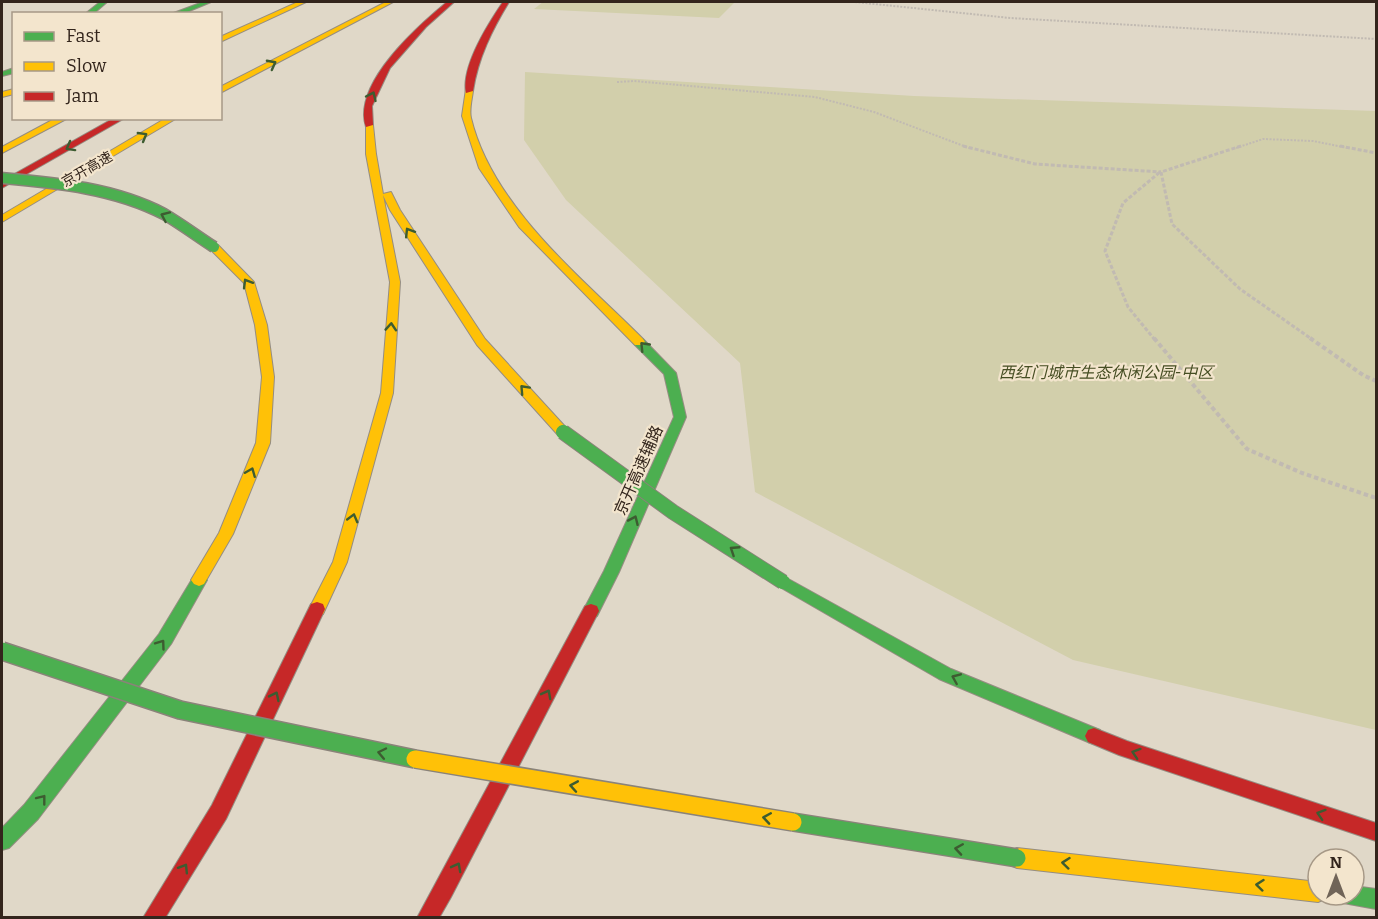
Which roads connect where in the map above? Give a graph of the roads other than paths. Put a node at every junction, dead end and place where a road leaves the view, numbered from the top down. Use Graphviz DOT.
graph roads {
  1 [pos="104,2"];
  2 [pos="208,2"];
  3 [pos="274,2"];
  4 [pos="303,2"];
  5 [pos="390,2"];
  6 [pos="451,2"];
  7 [pos="506,2"];
  8 [pos="91,12"];
  9 [pos="180,12"];
  10 [pos="243,14"];
  11 [pos="222,39"];
  12 [pos="222,90"];
  13 [pos="60,120"];
  14 [pos="118,120"];
  15 [pos="170,120"];
  16 [pos="2,150"];
  17 [pos="371,154"];
  18 [pos="2,178"];
  19 [pos="2,185"];
  20 [pos="2,219"];
  21 [pos="2,651"];
  22 [pos="1377,832"];
  23 [pos="2,841"];
  24 [pos="1306,891"];
  25 [pos="153,918"];
  26 [pos="427,918"];
  1 -- 8 [label="main road"];
  2 -- 9 [label="main road"];
  3 -- 10 [label="main road"];
  4 -- 11 [label="main road"];
  12 -- 5 [label="main road, one-way"];
  17 -- 6 [label="main road, one-way"];
  26 -- 7 [label="main road, 京开高速辅路, one-way"];
  13 -- 16 [label="main road"];
  14 -- 19 [label="main road, 京开高速, one-way"];
  20 -- 15 [label="main road, 京开高速, one-way"];
  22 -- 17 [label="main road, one-way, bridge"];
  25 -- 17 [label="main road, one-way"];
  23 -- 18 [label="main road, one-way, bridge"];
  24 -- 21 [label="main road, one-way, bridge"];
}
